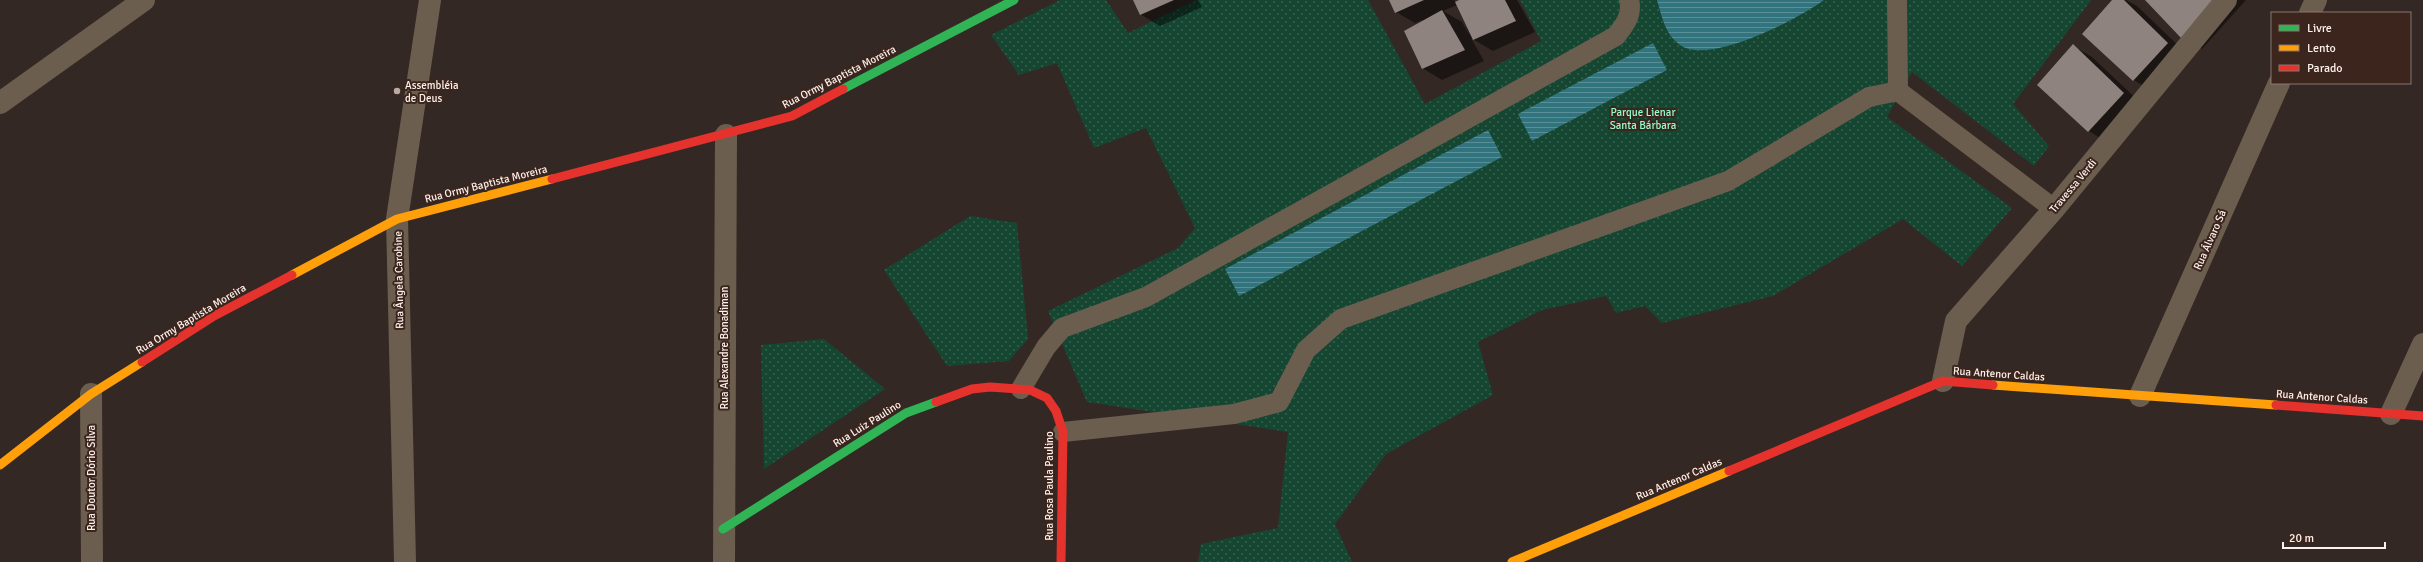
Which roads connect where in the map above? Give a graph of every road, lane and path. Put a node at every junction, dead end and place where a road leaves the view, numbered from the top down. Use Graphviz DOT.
graph roads {
  1 [pos="144,0"];
  2 [pos="430,0"];
  3 [pos="1014,0"];
  4 [pos="1630,0"];
  5 [pos="1897,0"];
  6 [pos="2226,0"];
  7 [pos="2316,0"];
  8 [pos="2310,12"];
  9 [pos="2279,84"];
  10 [pos="1898,90"];
  11 [pos="0,103"];
  12 [pos="726,135"];
  13 [pos="2054,209"];
  14 [pos="398,219"];
  15 [pos="2423,344"];
  16 [pos="1943,381"];
  17 [pos="1021,389"];
  18 [pos="91,394"];
  19 [pos="1040,394"];
  20 [pos="2140,396"];
  21 [pos="2391,414"];
  22 [pos="2423,416"];
  23 [pos="1063,432"];
  24 [pos="0,465"];
  25 [pos="723,529"];
  26 [pos="92,562"];
  27 [pos="404,562"];
  28 [pos="724,562"];
  29 [pos="1061,562"];
  30 [pos="1512,562"];
  1 -- 11 [label="street"];
  2 -- 14 [label="street, Rua Ângela Carobine"];
  3 -- 12 [label="street, Rua Ormy Baptista Moreira"];
  4 -- 17 [label="lane"];
  5 -- 10 [label="lane"];
  6 -- 13 [label="street, Travessa Verdi"];
  7 -- 8 [label="street"];
  9 -- 20 [label="street, Rua Álvaro Sá"];
  10 -- 13 [label="lane"];
  10 -- 23 [label="lane"];
  12 -- 14 [label="street, Rua Ormy Baptista Moreira"];
  12 -- 25 [label="street, Rua Alexandre Bonadiman"];
  13 -- 16 [label="street, Travessa Verdi"];
  14 -- 18 [label="street, Rua Ormy Baptista Moreira"];
  14 -- 27 [label="street, Rua Ângela Carobine"];
  15 -- 21 [label="street"];
  16 -- 20 [label="street, Rua Antenor Caldas"];
  16 -- 30 [label="street, Rua Antenor Caldas"];
  17 -- 19 [label="street, Rua Luiz Paulino"];
  17 -- 25 [label="street, Rua Luiz Paulino"];
  18 -- 24 [label="street, Rua Ormy Baptista Moreira"];
  18 -- 26 [label="street, Rua Doutor Dório Silva"];
  19 -- 23 [label="street, Rua Rosa Paula Paulino"];
  20 -- 21 [label="street, Rua Antenor Caldas"];
  21 -- 22 [label="street, Rua Antenor Caldas"];
  23 -- 29 [label="street, Rua Rosa Paula Paulino"];
  25 -- 28 [label="street, Rua Alexandre Bonadiman"];
}
